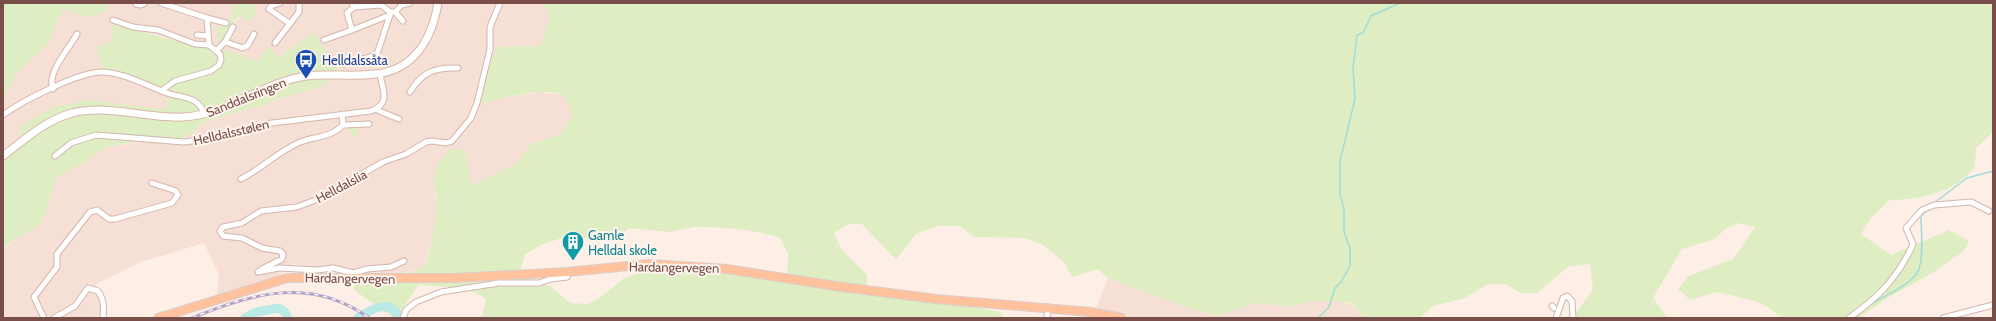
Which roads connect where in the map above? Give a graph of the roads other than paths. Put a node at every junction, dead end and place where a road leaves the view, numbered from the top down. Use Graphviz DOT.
graph roads {
  1 [pos="145,3"];
  2 [pos="161,3"];
  3 [pos="280,3"];
  4 [pos="299,3"];
  5 [pos="410,3"];
  6 [pos="438,3"];
  7 [pos="500,3"];
  8 [pos="136,4"];
  9 [pos="353,5"];
  10 [pos="392,13"];
  11 [pos="207,18"];
  12 [pos="113,20"];
  13 [pos="403,21"];
  14 [pos="226,23"];
  15 [pos="289,23"];
  16 [pos="233,28"];
  17 [pos="352,30"];
  18 [pos="77,34"];
  19 [pos="254,34"];
  20 [pos="197,35"];
  21 [pos="208,36"];
  22 [pos="324,40"];
  23 [pos="225,42"];
  24 [pos="275,43"];
  25 [pos="209,45"];
  26 [pos="217,50"];
  27 [pos="343,64"];
  28 [pos="458,68"];
  29 [pos="380,74"];
  30 [pos="412,76"];
  31 [pos="420,78"];
  32 [pos="53,89"];
  33 [pos="161,90"];
  34 [pos="410,92"];
  35 [pos="377,109"];
  36 [pos="204,114"];
  37 [pos="342,114"];
  38 [pos="3,115"];
  39 [pos="399,118"];
  40 [pos="369,124"];
  41 [pos="343,125"];
  42 [pos="3,156"];
  43 [pos="55,156"];
  44 [pos="241,179"];
  45 [pos="152,183"];
  46 [pos="1989,211"];
  47 [pos="404,261"];
  48 [pos="295,268"];
  49 [pos="533,274"];
  50 [pos="567,277"];
  51 [pos="294,278"];
  52 [pos="534,284"];
  53 [pos="1993,306"];
  54 [pos="1048,308"];
  55 [pos="44,318"];
  56 [pos="54,318"];
  57 [pos="103,318"];
  58 [pos="158,318"];
  59 [pos="404,318"];
  60 [pos="1047,318"];
  61 [pos="1121,318"];
  62 [pos="1556,318"];
  63 [pos="1573,318"];
  64 [pos="1849,318"];
  65 [pos="1943,318"];
  1 -- 8 [label="street"];
  2 -- 11 [label="street"];
  3 -- 15 [label="street"];
  4 -- 15 [label="street"];
  5 -- 10 [label="street"];
  6 -- 29 [label="main road, Sanddalsringen"];
  7 -- 48 [label="street, Helldalslia"];
  9 -- 10 [label="street"];
  9 -- 17 [label="street"];
  10 -- 13 [label="street"];
  10 -- 17 [label="street"];
  10 -- 27 [label="street"];
  11 -- 14 [label="street"];
  11 -- 21 [label="street"];
  12 -- 25 [label="street"];
  15 -- 24 [label="street"];
  16 -- 23 [label="street"];
  17 -- 22 [label="street"];
  18 -- 32 [label="street"];
  19 -- 23 [label="street"];
  20 -- 21 [label="street"];
  21 -- 25 [label="street"];
  23 -- 26 [label="street"];
  25 -- 26 [label="street"];
  26 -- 33 [label="street"];
  28 -- 31 [label="street"];
  29 -- 35 [label="street"];
  29 -- 36 [label="main road, Sanddalsringen"];
  30 -- 31 [label="street"];
  31 -- 34 [label="street"];
  32 -- 33 [label="street"];
  32 -- 38 [label="street"];
  33 -- 36 [label="street"];
  35 -- 37 [label="street, Helldalsstølen"];
  35 -- 39 [label="street"];
  36 -- 42 [label="main road, Sanddalsringen"];
  37 -- 41 [label="street"];
  37 -- 43 [label="street, Helldalsstølen"];
  40 -- 41 [label="street"];
  41 -- 44 [label="street"];
  45 -- 55 [label="street"];
  46 -- 64 [label="street"];
  47 -- 48 [label="street, Helldalslia"];
  48 -- 51 [label="street"];
  49 -- 51 [label="main road, Hardangervegen"];
  49 -- 52 [label="street"];
  49 -- 54 [label="main road, Hardangervegen"];
  50 -- 52 [label="street"];
  51 -- 58 [label="main road, Hardangervegen"];
  52 -- 59 [label="street"];
  53 -- 65 [label="street"];
  54 -- 60 [label="street"];
  54 -- 61 [label="main road, Hardangervegen"];
  56 -- 57 [label="street"];
  62 -- 63 [label="street"];
}
